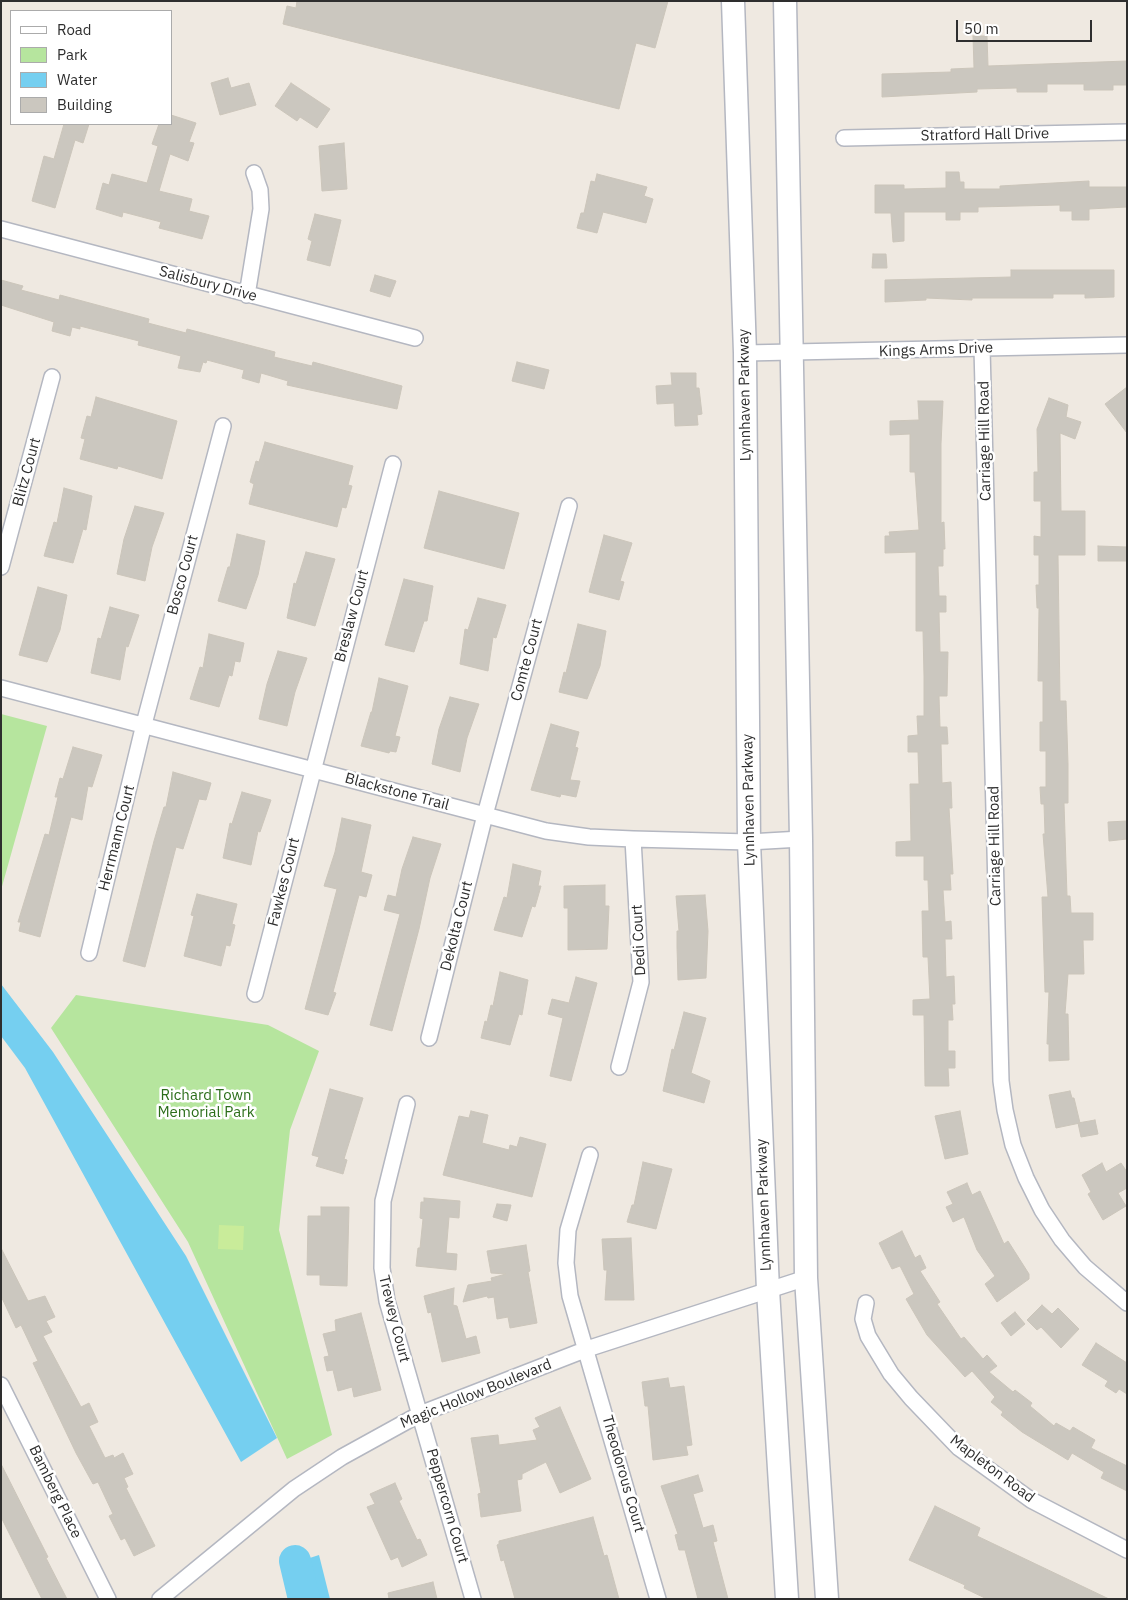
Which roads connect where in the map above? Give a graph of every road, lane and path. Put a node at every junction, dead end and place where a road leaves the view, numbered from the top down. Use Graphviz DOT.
graph roads {
  1 [pos="733,1"];
  2 [pos="785,1"];
  3 [pos="1127,132"];
  4 [pos="844,138"];
  5 [pos="254,173"];
  6 [pos="1,229"];
  7 [pos="247,295"];
  8 [pos="415,338"];
  9 [pos="1127,345"];
  10 [pos="982,348"];
  11 [pos="745,353"];
  12 [pos="791,354"];
  13 [pos="52,377"];
  14 [pos="223,426"];
  15 [pos="392,464"];
  16 [pos="569,506"];
  17 [pos="1,567"];
  18 [pos="1,688"];
  19 [pos="144,724"];
  20 [pos="312,769"];
  21 [pos="484,815"];
  22 [pos="801,839"];
  23 [pos="633,840"];
  24 [pos="749,842"];
  25 [pos="89,953"];
  26 [pos="255,994"];
  27 [pos="429,1038"];
  28 [pos="619,1067"];
  29 [pos="407,1104"];
  30 [pos="590,1155"];
  31 [pos="806,1278"];
  32 [pos="768,1290"];
  33 [pos="1126,1299"];
  34 [pos="866,1303"];
  35 [pos="587,1349"];
  36 [pos="1,1385"];
  37 [pos="420,1414"];
  38 [pos="1127,1550"];
  39 [pos="108,1599"];
  40 [pos="160,1599"];
  41 [pos="474,1599"];
  42 [pos="658,1599"];
  43 [pos="787,1599"];
  44 [pos="827,1599"];
  1 -- 11 [label="main road, Lynnhaven Parkway"];
  2 -- 12 [label="main road"];
  3 -- 4 [label="street, Stratford Hall Drive"];
  5 -- 7 [label="street"];
  6 -- 7 [label="street, Salisbury Drive"];
  7 -- 8 [label="street, Salisbury Drive"];
  9 -- 10 [label="street, Kings Arms Drive"];
  10 -- 12 [label="street, Kings Arms Drive"];
  10 -- 33 [label="street, Carriage Hill Road"];
  11 -- 12 [label="street, Kings Arms Drive"];
  11 -- 24 [label="main road, Lynnhaven Parkway"];
  12 -- 22 [label="main road"];
  13 -- 17 [label="street, Blitz Court"];
  14 -- 19 [label="street, Bosco Court"];
  15 -- 20 [label="street, Breslaw Court"];
  16 -- 21 [label="street, Comte Court"];
  18 -- 19 [label="street, Blackstone Trail"];
  19 -- 20 [label="street, Blackstone Trail"];
  19 -- 25 [label="street, Herrmann Court"];
  20 -- 21 [label="street, Blackstone Trail"];
  20 -- 26 [label="street, Fawkes Court"];
  21 -- 23 [label="street, Blackstone Trail"];
  21 -- 27 [label="street, Dekolta Court"];
  22 -- 24 [label="street, Blackstone Trail"];
  22 -- 31 [label="main road"];
  23 -- 24 [label="street, Blackstone Trail"];
  23 -- 28 [label="street, Dedi Court"];
  24 -- 32 [label="main road, Lynnhaven Parkway"];
  29 -- 37 [label="street, Trewey Court"];
  30 -- 35 [label="street, Theodorous Court"];
  31 -- 32 [label="street, Magic Hollow Boulevard"];
  31 -- 44 [label="main road"];
  32 -- 35 [label="street, Magic Hollow Boulevard"];
  32 -- 43 [label="main road, Lynnhaven Parkway"];
  34 -- 38 [label="street, Mapleton Road"];
  35 -- 37 [label="street, Magic Hollow Boulevard"];
  35 -- 42 [label="street, Theodorous Court"];
  36 -- 39 [label="street, Bamberg Place"];
  37 -- 40 [label="street, Magic Hollow Boulevard"];
  37 -- 41 [label="street, Peppercorn Court"];
}
